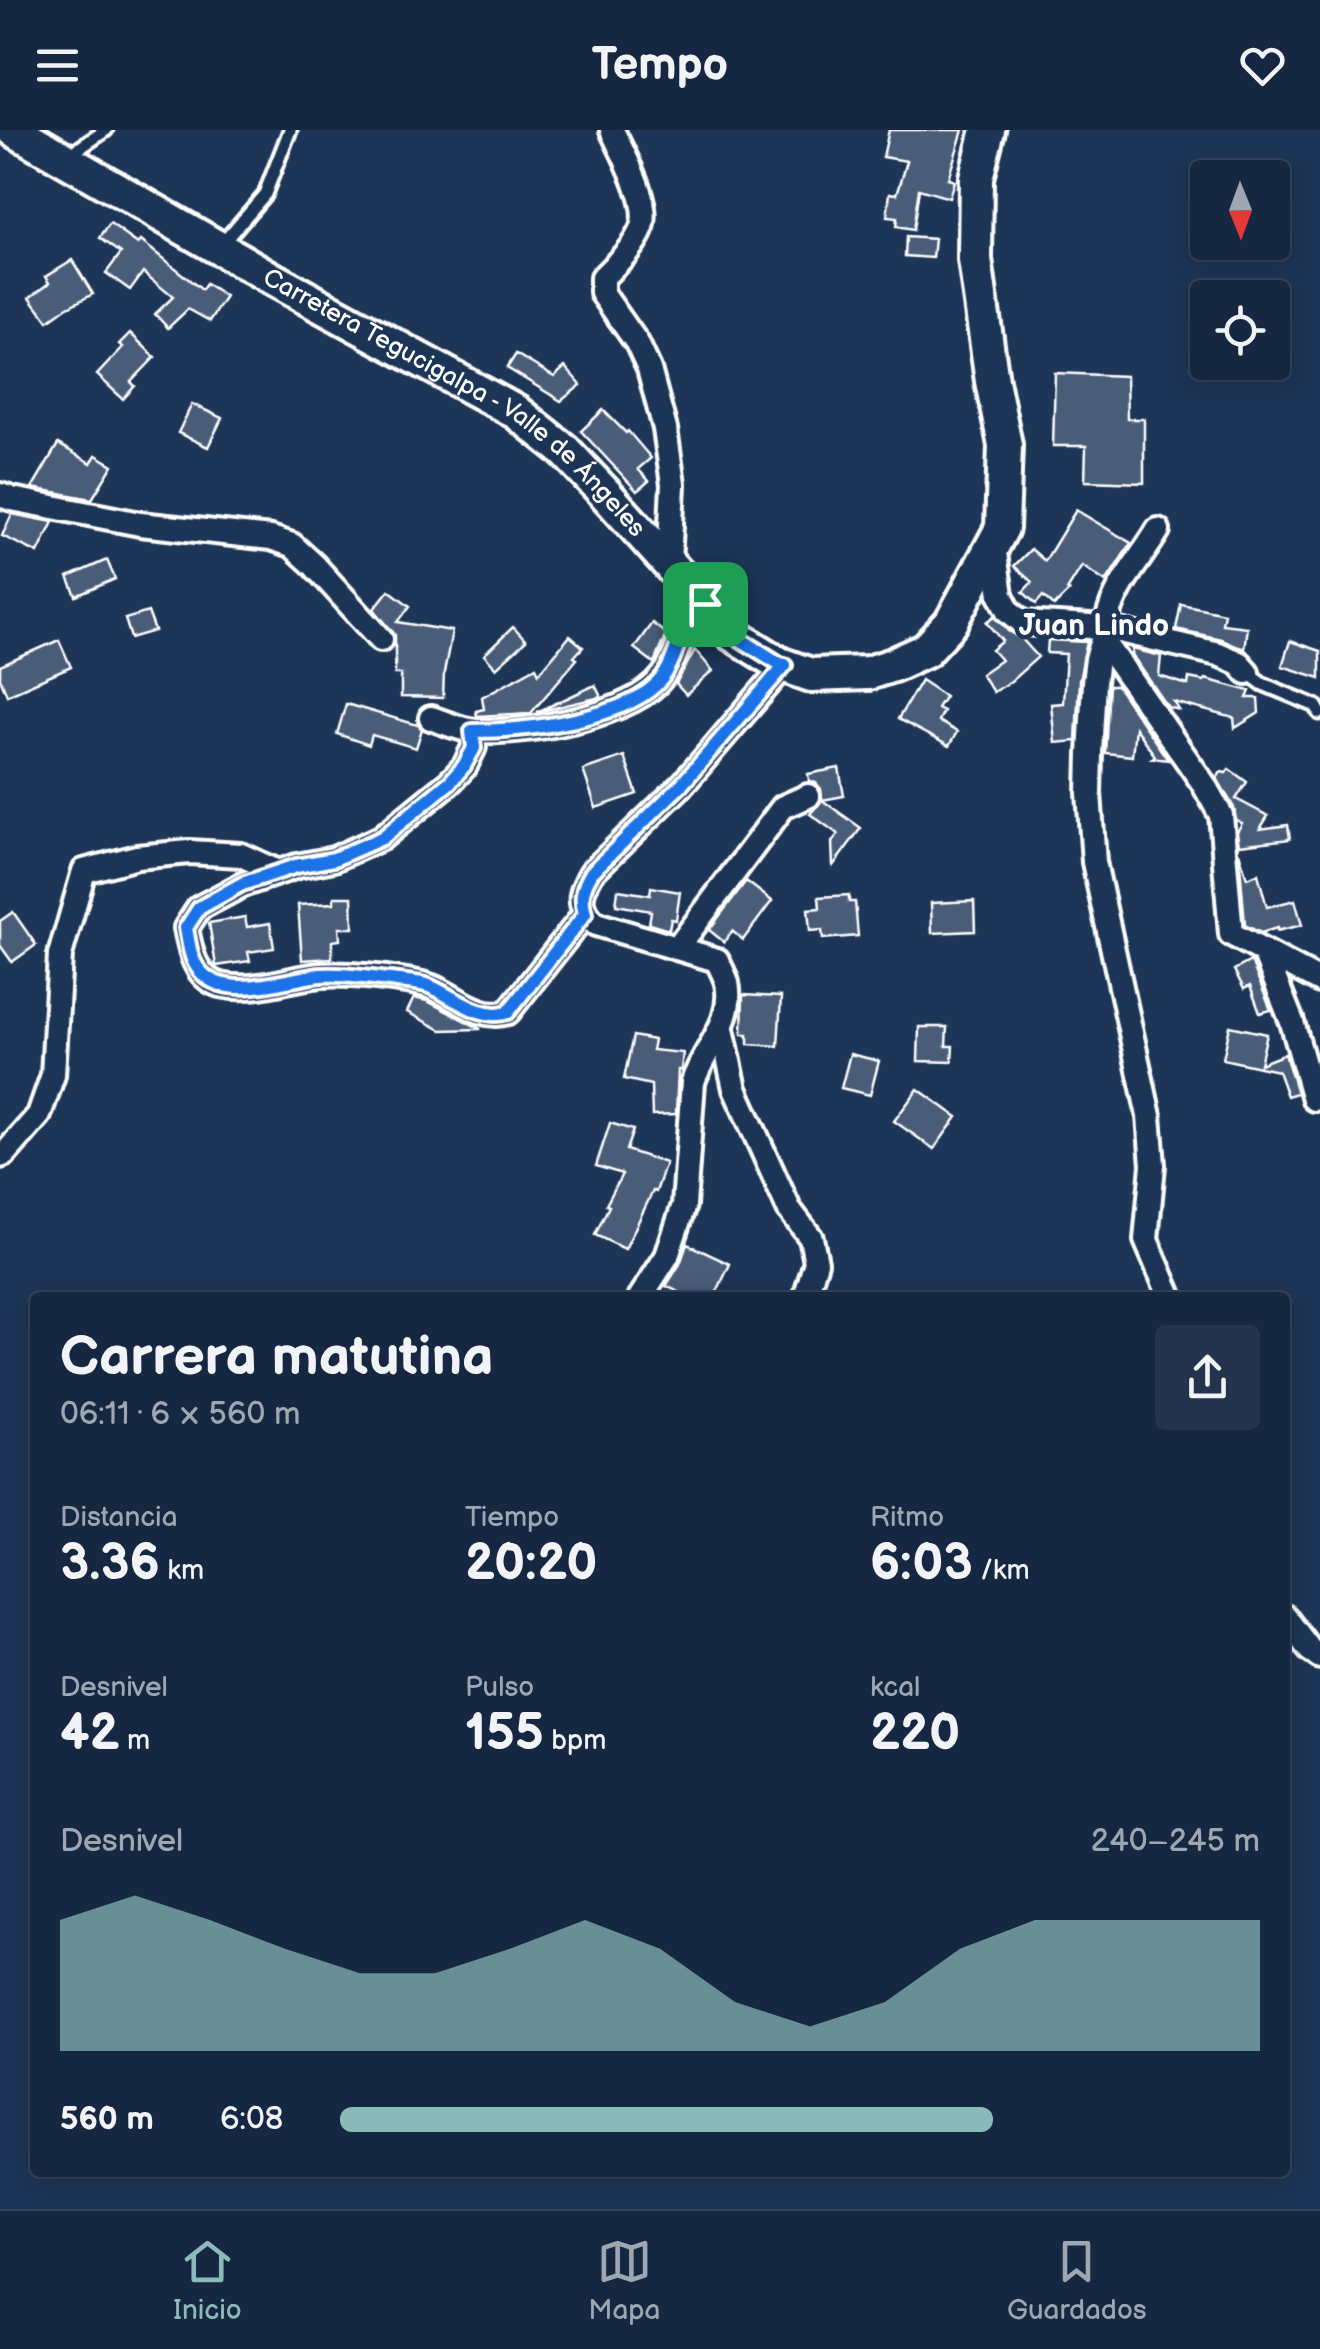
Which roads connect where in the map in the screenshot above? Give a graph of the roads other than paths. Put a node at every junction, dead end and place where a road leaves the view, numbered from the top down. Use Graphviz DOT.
graph roads {
  1 [pos="14,130"];
  2 [pos="106,130"];
  3 [pos="290,130"];
  4 [pos="612,130"];
  5 [pos="988,130"];
  6 [pos="64,159"];
  7 [pos="218,248"];
  8 [pos="0,495"];
  9 [pos="1158,530"];
  10 [pos="994,546"];
  11 [pos="669,564"];
  12 [pos="705,604"];
  13 [pos="1106,634"];
  14 [pos="381,639"];
  15 [pos="785,665"];
  16 [pos="1247,672"];
  17 [pos="1320,713"];
  18 [pos="431,718"];
  19 [pos="472,731"];
  20 [pos="808,796"];
  21 [pos="278,872"];
  22 [pos="585,914"];
  23 [pos="678,947"];
  24 [pos="1264,952"];
  25 [pos="1320,981"];
  26 [pos="722,1030"];
  27 [pos="1314,1099"];
  28 [pos="0,1156"];
  29 [pos="644,1292"];
  30 [pos="808,1292"];
  31 [pos="1168,1292"];
  32 [pos="1290,1624"];
  33 [pos="1320,1657"];
  1 -- 6 [label="main road, Carretera Tegucigalpa - Valle de Ángeles"];
  2 -- 6 [label="lane"];
  3 -- 7 [label="lane"];
  4 -- 11 [label="street"];
  5 -- 10 [label="main road, Carretera Tegucigalpa - Valle de Ángeles"];
  6 -- 7 [label="main road, Carretera Tegucigalpa - Valle de Ángeles"];
  7 -- 11 [label="main road, Carretera Tegucigalpa - Valle de Ángeles"];
  8 -- 14 [label="street"];
  9 -- 13 [label="street"];
  10 -- 13 [label="street"];
  10 -- 15 [label="main road, Carretera Tegucigalpa - Valle de Ángeles"];
  11 -- 12 [label="main road, Carretera Tegucigalpa - Valle de Ángeles"];
  12 -- 15 [label="main road, Carretera Tegucigalpa - Valle de Ángeles"];
  12 -- 19 [label="street"];
  13 -- 16 [label="street"];
  13 -- 24 [label="street"];
  13 -- 31 [label="street"];
  15 -- 22 [label="street"];
  16 -- 17 [label="lane"];
  18 -- 19 [label="street"];
  19 -- 21 [label="street"];
  20 -- 23 [label="street"];
  21 -- 22 [label="street"];
  21 -- 28 [label="street"];
  22 -- 23 [label="street"];
  23 -- 26 [label="street"];
  24 -- 25 [label="street"];
  24 -- 27 [label="street"];
  26 -- 29 [label="street"];
  26 -- 30 [label="street"];
  32 -- 33 [label="street"];
}
